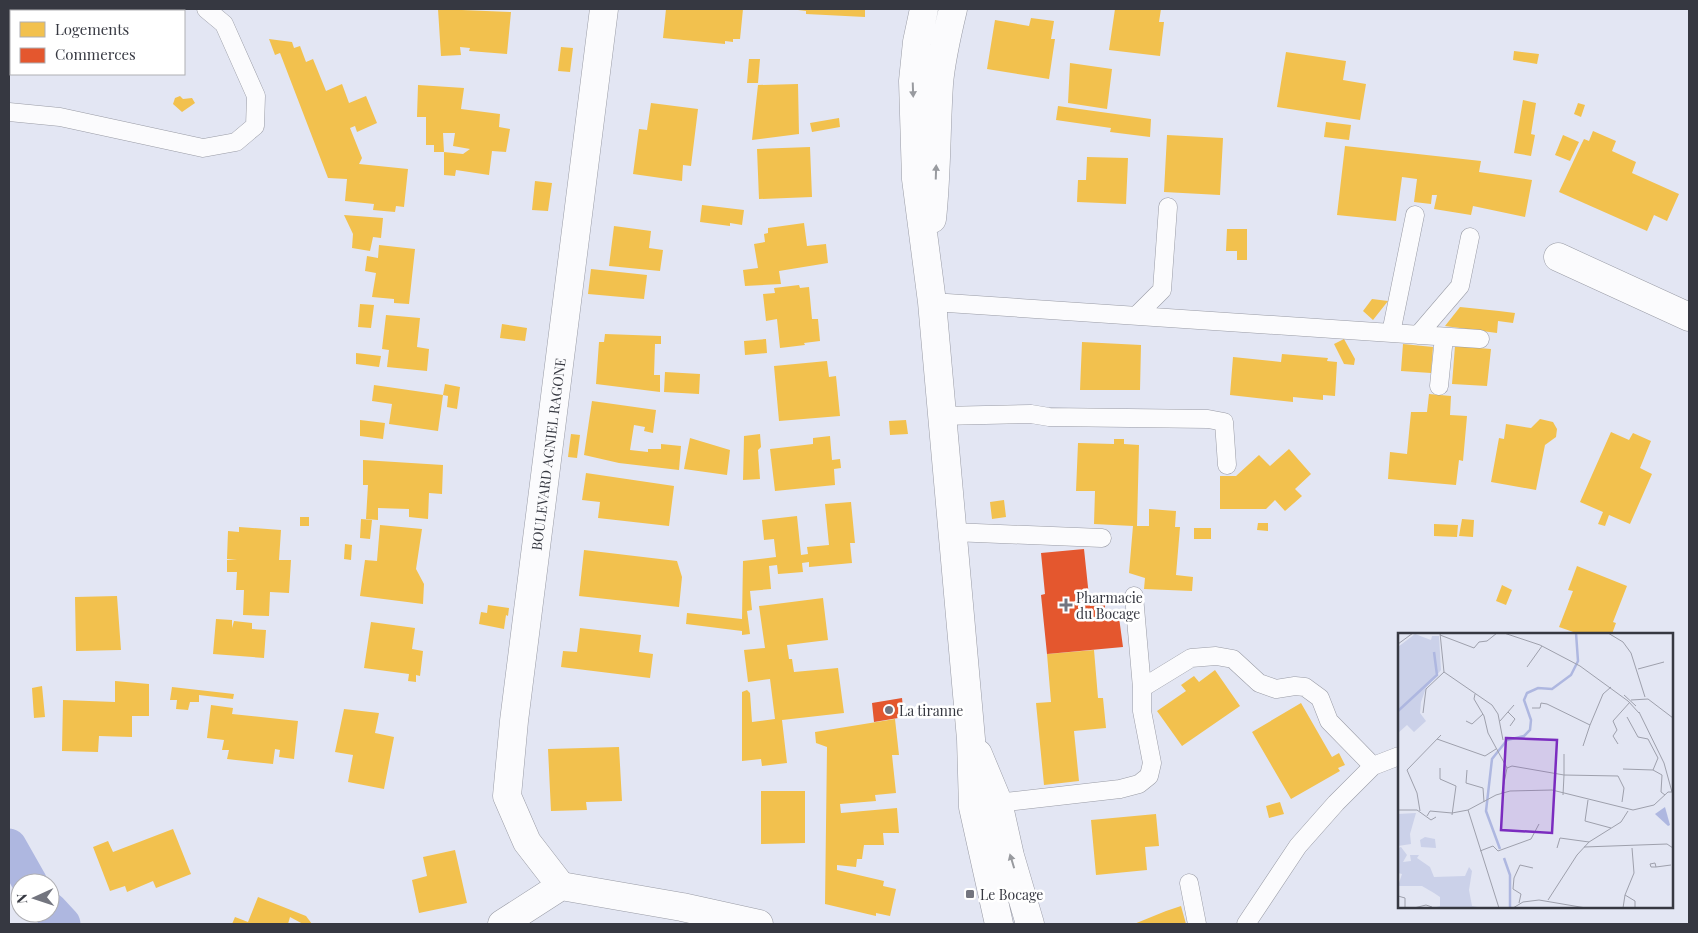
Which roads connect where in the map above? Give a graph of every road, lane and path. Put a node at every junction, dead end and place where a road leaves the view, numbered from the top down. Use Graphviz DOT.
graph roads {
  1 [pos="206,9"];
  2 [pos="604,9"];
  3 [pos="924,9"];
  4 [pos="953,9"];
  5 [pos="9,112"];
  6 [pos="1168,207"];
  7 [pos="1415,215"];
  8 [pos="1470,237"];
  9 [pos="927,255"];
  10 [pos="1558,257"];
  11 [pos="932,302"];
  12 [pos="1138,314"];
  13 [pos="1689,317"];
  14 [pos="1391,333"];
  15 [pos="1418,335"];
  16 [pos="1444,337"];
  17 [pos="1480,339"];
  18 [pos="1439,386"];
  19 [pos="941,416"];
  20 [pos="1227,465"];
  21 [pos="952,532"];
  22 [pos="1102,538"];
  23 [pos="1134,596"];
  24 [pos="1142,688"];
  25 [pos="1398,756"];
  26 [pos="1373,766"];
  27 [pos="985,805"];
  28 [pos="1189,883"];
  29 [pos="561,886"];
  30 [pos="502,924"];
  31 [pos="759,924"];
  32 [pos="999,924"];
  33 [pos="1030,924"];
  34 [pos="1197,924"];
  35 [pos="1246,924"];
  1 -- 5 [label="lane"];
  2 -- 29 [label="main road, BOULEVARD AGNIEL RAGONE"];
  3 -- 9 [label="main road, one-way"];
  9 -- 4 [label="main road, one-way"];
  6 -- 12 [label="lane"];
  7 -- 14 [label="lane"];
  8 -- 15 [label="lane"];
  9 -- 11 [label="main road"];
  10 -- 13 [label="main road"];
  11 -- 12 [label="lane"];
  11 -- 19 [label="main road"];
  12 -- 14 [label="lane"];
  14 -- 15 [label="lane"];
  15 -- 16 [label="lane"];
  16 -- 17 [label="lane"];
  16 -- 18 [label="lane"];
  19 -- 20 [label="lane"];
  19 -- 21 [label="main road"];
  21 -- 22 [label="lane"];
  21 -- 27 [label="main road"];
  23 -- 24 [label="lane"];
  24 -- 26 [label="lane"];
  24 -- 27 [label="lane"];
  25 -- 26 [label="lane"];
  26 -- 35 [label="lane"];
  27 -- 32 [label="main road"];
  33 -- 27 [label="main road, one-way"];
  28 -- 34 [label="lane"];
  29 -- 30 [label="main road"];
  29 -- 31 [label="main road"];
}
